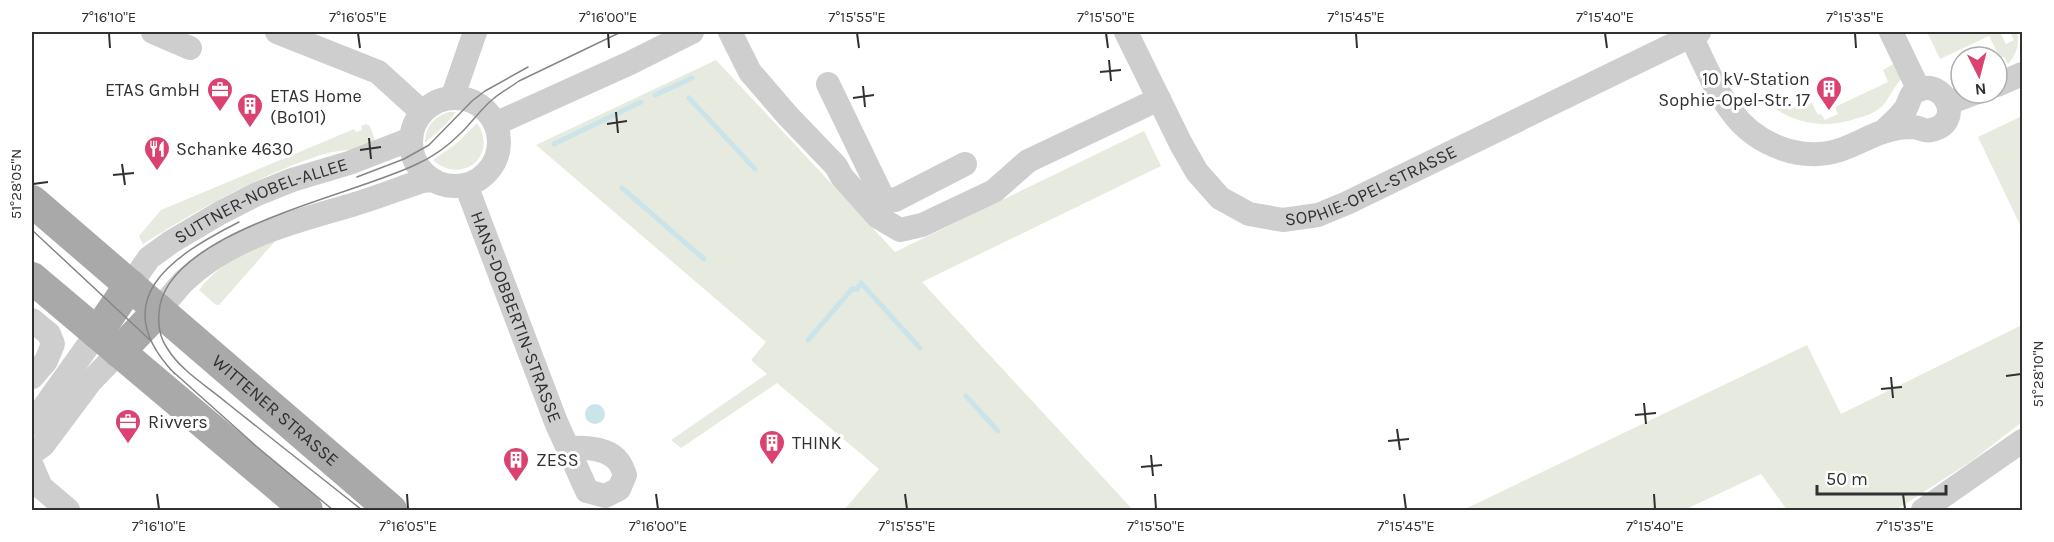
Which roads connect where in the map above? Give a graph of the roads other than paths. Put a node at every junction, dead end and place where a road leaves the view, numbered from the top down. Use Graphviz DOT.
graph roads {
  1 [pos="153,32"];
  2 [pos="277,32"];
  3 [pos="475,32"];
  4 [pos="692,32"];
  5 [pos="730,32"];
  6 [pos="1126,32"];
  7 [pos="1891,32"];
  8 [pos="1693,33"];
  9 [pos="190,48"];
  10 [pos="828,84"];
  11 [pos="456,98"];
  12 [pos="1159,99"];
  13 [pos="1948,104"];
  14 [pos="1913,108"];
  15 [pos="422,112"];
  16 [pos="495,124"];
  17 [pos="411,139"];
  18 [pos="861,154"];
  19 [pos="965,164"];
  20 [pos="836,166"];
  21 [pos="433,180"];
  22 [pos="466,184"];
  23 [pos="32,201"];
  24 [pos="32,278"];
  25 [pos="130,285"];
  26 [pos="159,310"];
  27 [pos="32,320"];
  28 [pos="108,343"];
  29 [pos="32,377"];
  30 [pos="32,424"];
  31 [pos="2022,441"];
  32 [pos="569,448"];
  33 [pos="32,453"];
  34 [pos="32,466"];
  35 [pos="68,510"];
  36 [pos="307,510"];
  37 [pos="391,510"];
  38 [pos="1923,510"];
  1 -- 9 [label="street"];
  2 -- 15 [label="street"];
  3 -- 11 [label="street"];
  4 -- 16 [label="street"];
  5 -- 20 [label="street"];
  6 -- 12 [label="street, SOPHIE-OPEL-STRASSE"];
  7 -- 14 [label="street"];
  8 -- 12 [label="street, SOPHIE-OPEL-STRASSE"];
  8 -- 14 [label="street, SOPHIE-OPEL-STRASSE"];
  10 -- 18 [label="street"];
  11 -- 15 [label="street"];
  11 -- 16 [label="street"];
  12 -- 20 [label="street"];
  13 -- 14 [label="street, SOPHIE-OPEL-STRASSE"];
  13 -- 14 [label="street, SOPHIE-OPEL-STRASSE"];
  15 -- 17 [label="street"];
  16 -- 22 [label="street"];
  17 -- 21 [label="street"];
  17 -- 25 [label="street, SUTTNER-NOBEL-ALLEE"];
  18 -- 19 [label="street"];
  18 -- 20 [label="street"];
  21 -- 22 [label="street, SUTTNER-NOBEL-ALLEE"];
  21 -- 26 [label="street, SUTTNER-NOBEL-ALLEE"];
  22 -- 32 [label="street, HANS-DOBBERTIN-STRASSE"];
  23 -- 25 [label="main road, WITTENER STRASSE"];
  24 -- 28 [label="main road"];
  25 -- 26 [label="main road, WITTENER STRASSE"];
  25 -- 28 [label="main road"];
  26 -- 28 [label="main road"];
  26 -- 37 [label="main road, WITTENER STRASSE"];
  27 -- 29 [label="street"];
  28 -- 30 [label="street"];
  28 -- 33 [label="street"];
  28 -- 36 [label="main road"];
  31 -- 38 [label="street"];
  34 -- 35 [label="street"];
}
